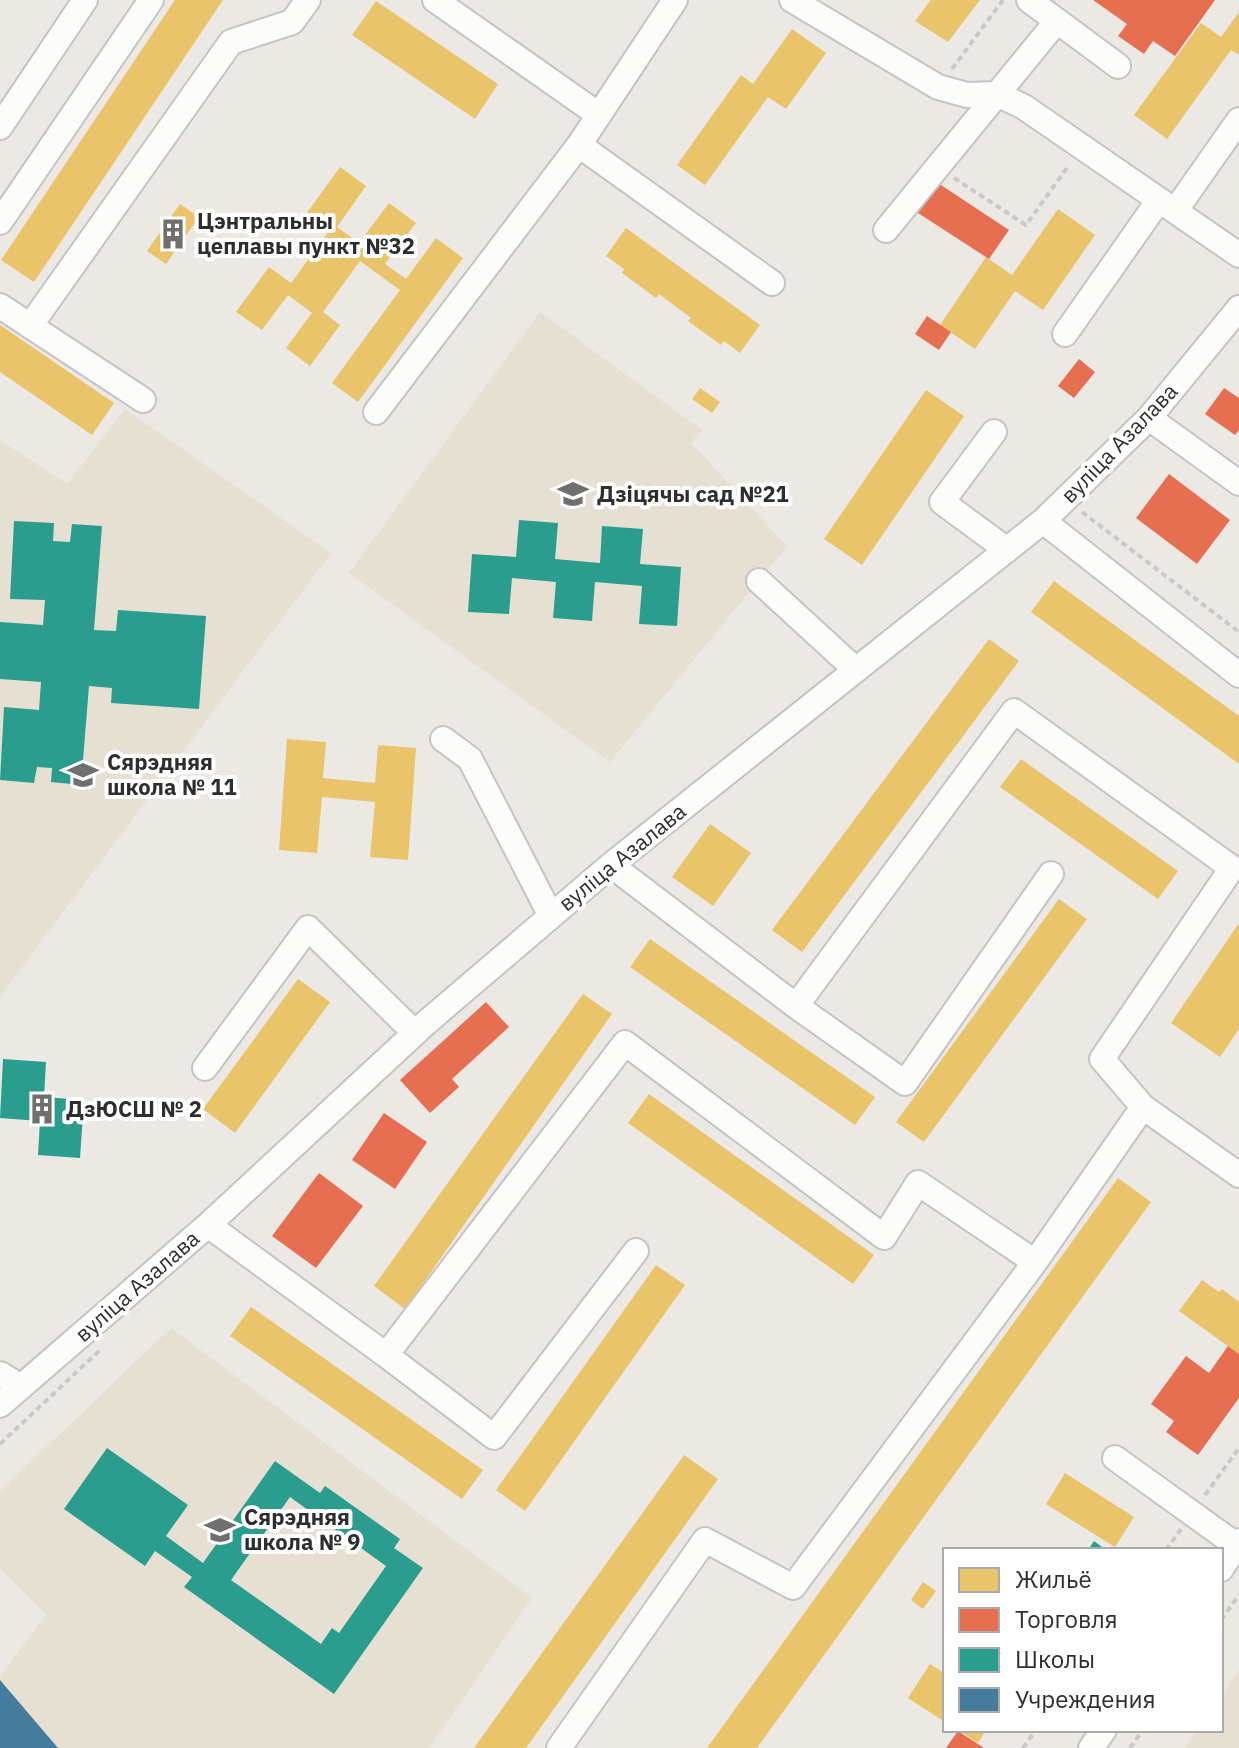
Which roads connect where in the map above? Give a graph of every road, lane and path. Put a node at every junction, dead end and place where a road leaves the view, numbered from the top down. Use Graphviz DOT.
graph roads {
  1 [pos="85,0"];
  2 [pos="151,0"];
  3 [pos="308,0"];
  4 [pos="435,0"];
  5 [pos="675,0"];
  6 [pos="792,0"];
  7 [pos="1003,0"];
  8 [pos="1029,0"];
  9 [pos="1057,21"];
  10 [pos="1118,66"];
  11 [pos="938,87"];
  12 [pos="997,94"];
  13 [pos="599,115"];
  14 [pos="1239,120"];
  15 [pos="0,127"];
  16 [pos="579,145"];
  17 [pos="1082,147"];
  18 [pos="937,167"];
  19 [pos="1167,206"];
  20 [pos="0,222"];
  21 [pos="886,230"];
  22 [pos="1239,255"];
  23 [pos="772,283"];
  24 [pos="0,306"];
  25 [pos="1239,308"];
  26 [pos="30,326"];
  27 [pos="1065,334"];
  28 [pos="143,400"];
  29 [pos="376,412"];
  30 [pos="1149,418"];
  31 [pos="994,432"];
  32 [pos="1239,483"];
  33 [pos="1080,511"];
  34 [pos="1043,521"];
  35 [pos="1007,550"];
  36 [pos="759,581"];
  37 [pos="1239,632"];
  38 [pos="856,670"];
  39 [pos="1239,675"];
  40 [pos="443,739"];
  41 [pos="1235,863"];
  42 [pos="611,865"];
  43 [pos="1051,874"];
  44 [pos="551,916"];
  45 [pos="796,1006"];
  46 [pos="415,1033"];
  47 [pos="205,1068"];
  48 [pos="1143,1107"];
  49 [pos="1239,1175"];
  50 [pos="208,1225"];
  51 [pos="636,1251"];
  52 [pos="1035,1262"];
  53 [pos="386,1355"];
  54 [pos="10,1381"];
  55 [pos="0,1405"];
  56 [pos="1239,1448"];
  57 [pos="1115,1458"];
  58 [pos="1205,1495"];
  59 [pos="1186,1521"];
  60 [pos="1238,1543"];
  61 [pos="1167,1548"];
  62 [pos="1223,1566"];
  63 [pos="1239,1595"];
  64 [pos="1223,1617"];
  65 [pos="559,1748"];
  1 -- 15 [label="street"];
  2 -- 20 [label="street"];
  3 -- 26 [label="street"];
  4 -- 13 [label="street"];
  5 -- 13 [label="street"];
  6 -- 11 [label="street"];
  7 -- 11 [label="path"];
  8 -- 9 [label="street"];
  9 -- 10 [label="street"];
  9 -- 12 [label="street"];
  11 -- 12 [label="street"];
  12 -- 17 [label="street"];
  12 -- 18 [label="street"];
  13 -- 16 [label="street"];
  14 -- 19 [label="street"];
  16 -- 23 [label="street"];
  16 -- 29 [label="street"];
  17 -- 18 [label="path"];
  17 -- 19 [label="street"];
  18 -- 21 [label="street"];
  19 -- 22 [label="street"];
  19 -- 27 [label="street"];
  24 -- 26 [label="street"];
  25 -- 30 [label="street, вуліца Азалава"];
  26 -- 28 [label="street"];
  30 -- 32 [label="street"];
  30 -- 34 [label="street, вуліца Азалава"];
  31 -- 35 [label="street"];
  33 -- 37 [label="path"];
  34 -- 35 [label="street, вуліца Азалава"];
  34 -- 39 [label="street"];
  35 -- 38 [label="street, вуліца Азалава"];
  36 -- 38 [label="street"];
  38 -- 42 [label="street, вуліца Азалава"];
  40 -- 44 [label="street"];
  41 -- 45 [label="street"];
  41 -- 48 [label="street"];
  42 -- 44 [label="street, вуліца Азалава"];
  42 -- 45 [label="street"];
  43 -- 45 [label="street"];
  44 -- 46 [label="street, вуліца Азалава"];
  46 -- 47 [label="street"];
  46 -- 50 [label="street, вуліца Азалава"];
  48 -- 49 [label="street"];
  48 -- 52 [label="street"];
  50 -- 53 [label="street"];
  50 -- 54 [label="street, вуліца Азалава"];
  51 -- 53 [label="street"];
  52 -- 53 [label="street"];
  52 -- 65 [label="street"];
  54 -- 55 [label="street, вуліца Азалава"];
  56 -- 58 [label="path"];
  57 -- 60 [label="street"];
  59 -- 61 [label="path"];
  60 -- 62 [label="street"];
  63 -- 64 [label="path"];
}
